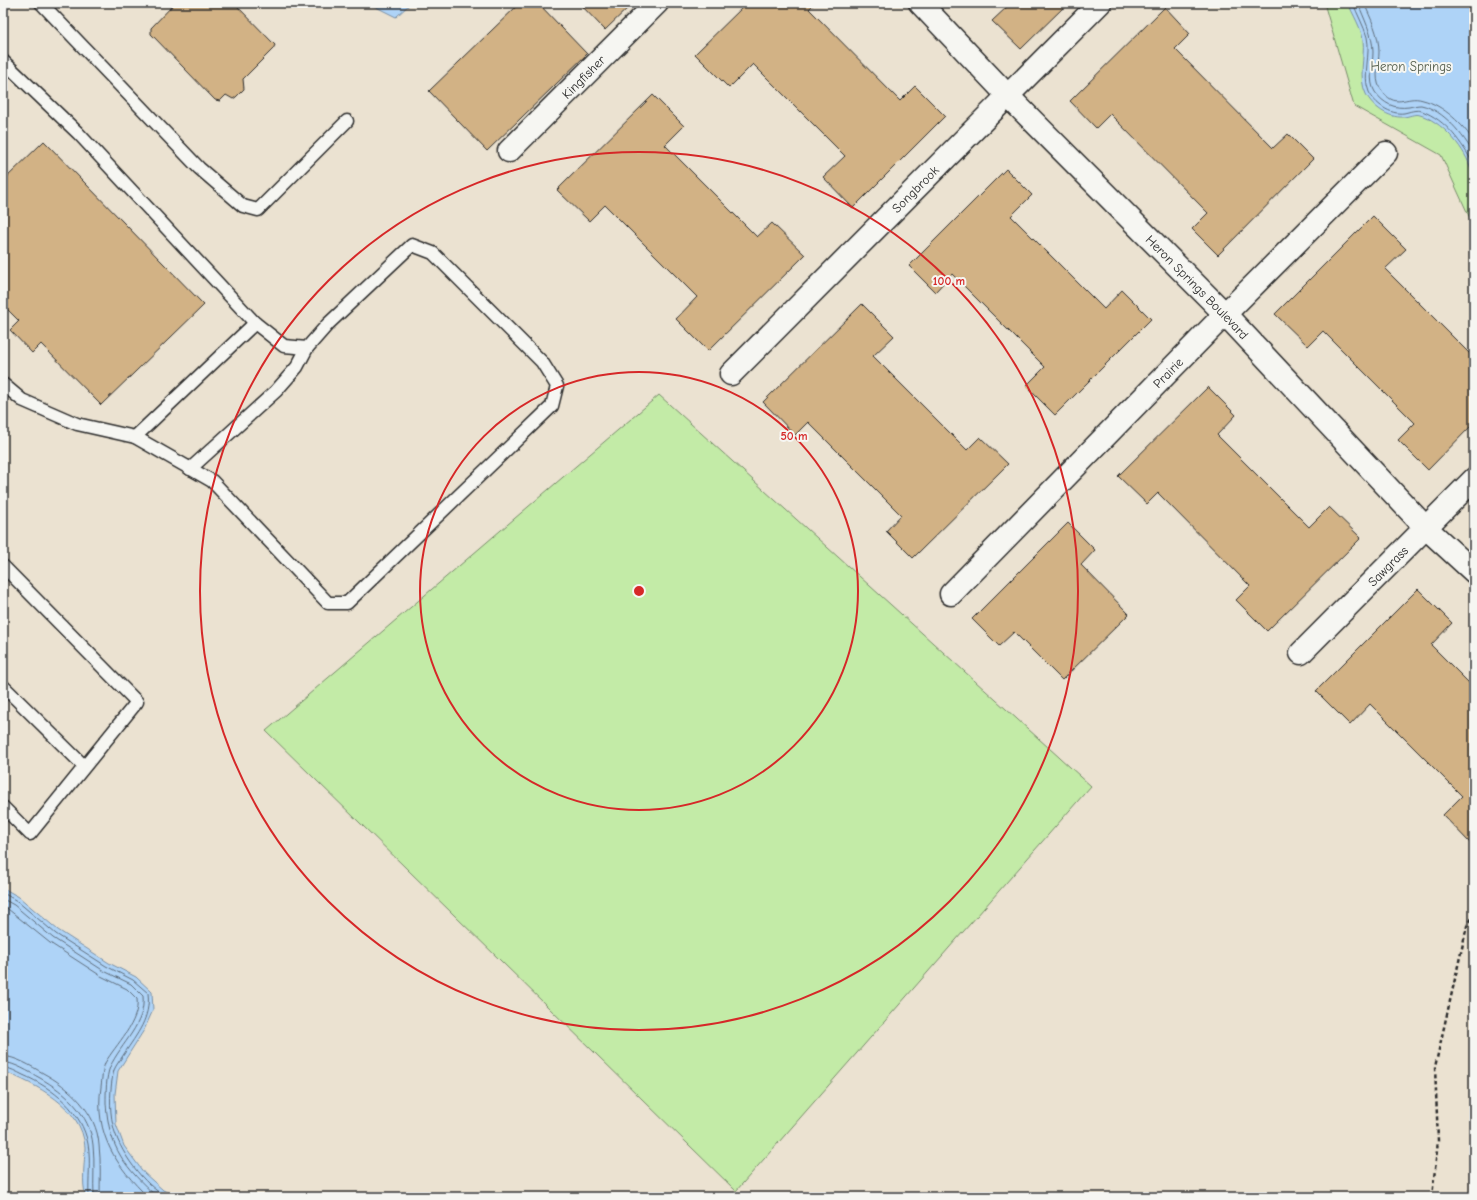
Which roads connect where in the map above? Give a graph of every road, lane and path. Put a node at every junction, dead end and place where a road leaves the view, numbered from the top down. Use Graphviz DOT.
graph roads {
  1 [pos="41,3"];
  2 [pos="657,3"];
  3 [pos="920,3"];
  4 [pos="1100,3"];
  5 [pos="3,61"];
  6 [pos="1008,96"];
  7 [pos="347,121"];
  8 [pos="509,151"];
  9 [pos="1386,153"];
  10 [pos="1225,314"];
  11 [pos="255,323"];
  12 [pos="307,348"];
  13 [pos="730,374"];
  14 [pos="3,384"];
  15 [pos="135,437"];
  16 [pos="190,469"];
  17 [pos="1474,479"];
  18 [pos="1425,527"];
  19 [pos="3,566"];
  20 [pos="1474,572"];
  21 [pos="951,594"];
  22 [pos="1301,653"];
  23 [pos="3,686"];
  24 [pos="84,766"];
  25 [pos="3,807"];
  26 [pos="1474,915"];
  27 [pos="1432,1197"];
  1 -- 7 [label="lane"];
  2 -- 8 [label="street, Kingfisher"];
  3 -- 6 [label="street, Heron Springs Boulevard"];
  4 -- 6 [label="street, Songbrook"];
  5 -- 11 [label="lane"];
  6 -- 10 [label="street, Heron Springs Boulevard"];
  6 -- 13 [label="street, Songbrook"];
  9 -- 10 [label="street, Prairie"];
  10 -- 18 [label="street, Heron Springs Boulevard"];
  10 -- 21 [label="street, Prairie"];
  11 -- 12 [label="lane"];
  11 -- 15 [label="lane"];
  12 -- 16 [label="lane"];
  12 -- 16 [label="lane"];
  14 -- 15 [label="lane"];
  15 -- 16 [label="lane"];
  17 -- 18 [label="street, Sawgrass"];
  18 -- 20 [label="street, Heron Springs Boulevard"];
  18 -- 22 [label="street, Sawgrass"];
  19 -- 24 [label="lane"];
  23 -- 24 [label="lane"];
  24 -- 25 [label="lane"];
  26 -- 27 [label="path"];
}
